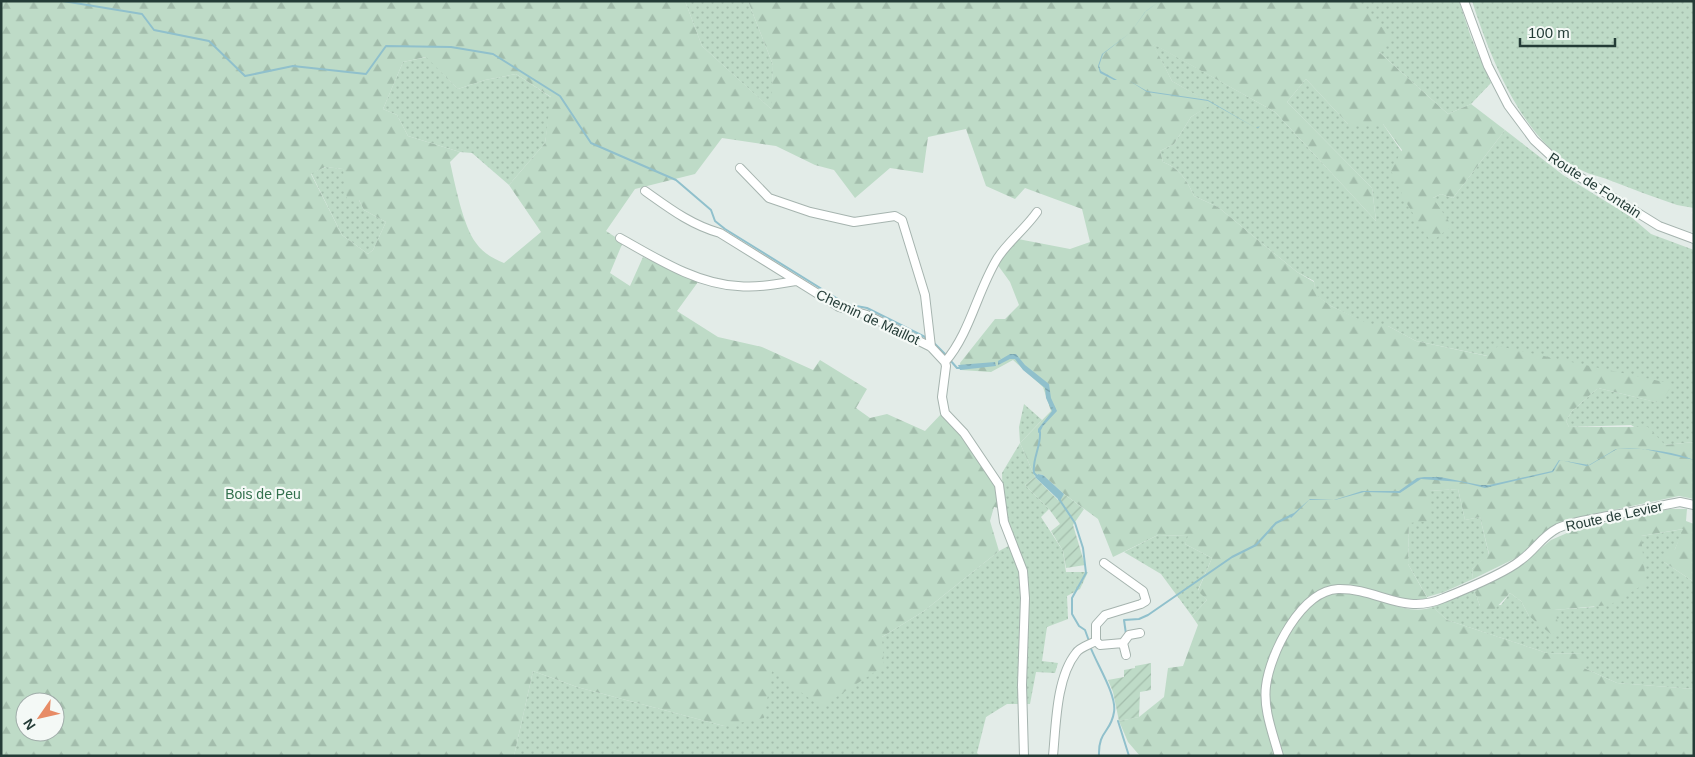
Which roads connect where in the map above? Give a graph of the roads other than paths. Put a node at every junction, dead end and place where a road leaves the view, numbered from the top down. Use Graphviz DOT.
graph roads {
  1 [pos="1464,1"];
  2 [pos="740,168"];
  3 [pos="645,191"];
  4 [pos="1037,212"];
  5 [pos="620,238"];
  6 [pos="1694,239"];
  7 [pos="796,281"];
  8 [pos="931,342"];
  9 [pos="947,359"];
  10 [pos="1694,505"];
  11 [pos="1104,563"];
  12 [pos="1140,633"];
  13 [pos="1092,643"];
  14 [pos="1123,644"];
  15 [pos="1126,655"];
  16 [pos="1024,756"];
  17 [pos="1053,756"];
  18 [pos="1279,756"];
  1 -- 6 [label="street, Route de Fontain"];
  2 -- 8 [label="street"];
  3 -- 7 [label="street, Chemin de Maillot"];
  4 -- 9 [label="street"];
  5 -- 7 [label="street"];
  7 -- 8 [label="street, Chemin de Maillot"];
  8 -- 9 [label="street, Chemin de Maillot"];
  9 -- 16 [label="street"];
  10 -- 18 [label="street, Route de Levier"];
  11 -- 13 [label="street"];
  12 -- 14 [label="street"];
  13 -- 14 [label="street"];
  13 -- 17 [label="street"];
  14 -- 15 [label="street"];
}
